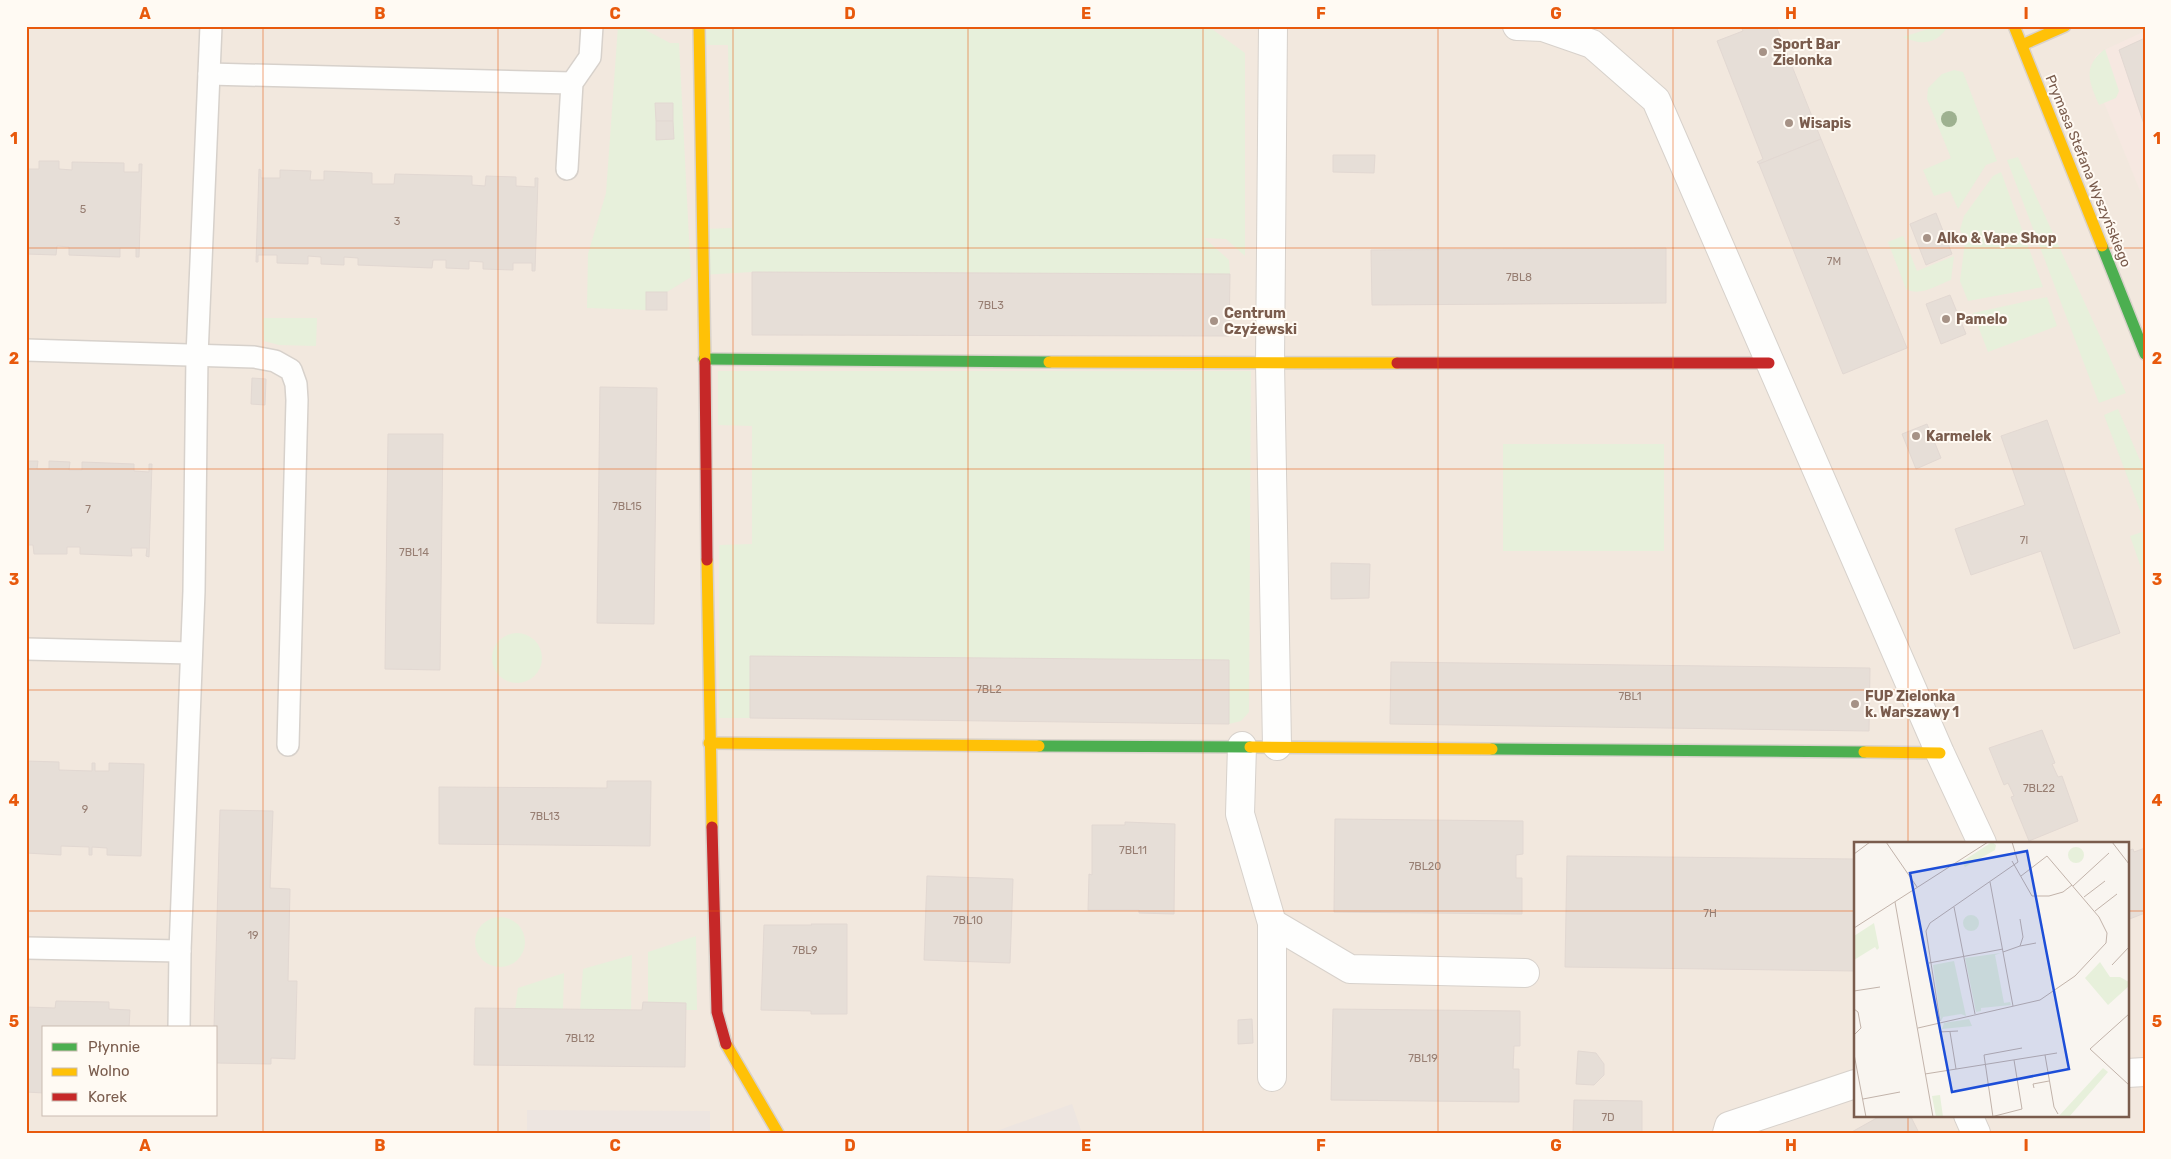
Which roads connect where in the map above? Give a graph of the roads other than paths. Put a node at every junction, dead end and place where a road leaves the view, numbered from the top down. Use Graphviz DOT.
graph roads {
  1 [pos="211,26"];
  2 [pos="592,26"];
  3 [pos="699,26"];
  4 [pos="1273,26"];
  5 [pos="1517,26"];
  6 [pos="2014,26"];
  7 [pos="2065,26"];
  8 [pos="2022,45"];
  9 [pos="209,74"];
  10 [pos="572,83"];
  11 [pos="567,169"];
  12 [pos="26,350"];
  13 [pos="2145,354"];
  14 [pos="197,356"];
  15 [pos="704,359"];
  16 [pos="1270,363"];
  17 [pos="1769,363"];
  18 [pos="26,649"];
  19 [pos="191,653"];
  20 [pos="709,743"];
  21 [pos="288,745"];
  22 [pos="1242,746"];
  23 [pos="1277,746"];
  24 [pos="1940,753"];
  25 [pos="1982,842"];
  26 [pos="1272,923"];
  27 [pos="26,948"];
  28 [pos="180,951"];
  29 [pos="1525,973"];
  30 [pos="178,1026"];
  31 [pos="2145,1072"];
  32 [pos="2128,1073"];
  33 [pos="1272,1077"];
  34 [pos="1854,1084"];
  35 [pos="1968,1116"];
  36 [pos="778,1133"];
  37 [pos="1727,1133"];
  38 [pos="1976,1133"];
  1 -- 9 [label="lane"];
  2 -- 10 [label="lane"];
  3 -- 15 [label="street"];
  4 -- 16 [label="street"];
  5 -- 17 [label="street"];
  6 -- 8 [label="street, Prymasa Stefana Wyszyńskiego"];
  7 -- 8 [label="street"];
  8 -- 13 [label="street, Prymasa Stefana Wyszyńskiego"];
  9 -- 10 [label="lane"];
  9 -- 14 [label="lane"];
  10 -- 11 [label="lane"];
  12 -- 14 [label="lane"];
  14 -- 19 [label="lane"];
  14 -- 21 [label="lane"];
  15 -- 16 [label="street"];
  15 -- 20 [label="street"];
  16 -- 17 [label="street"];
  16 -- 23 [label="street"];
  17 -- 24 [label="street"];
  18 -- 19 [label="lane"];
  19 -- 28 [label="lane"];
  20 -- 22 [label="street"];
  20 -- 36 [label="street"];
  22 -- 23 [label="street"];
  22 -- 26 [label="street"];
  23 -- 24 [label="street"];
  24 -- 25 [label="street"];
  26 -- 29 [label="street"];
  26 -- 33 [label="street"];
  27 -- 28 [label="lane"];
  28 -- 30 [label="lane"];
  31 -- 32 [label="street"];
  34 -- 37 [label="street"];
  35 -- 38 [label="street"];
}
